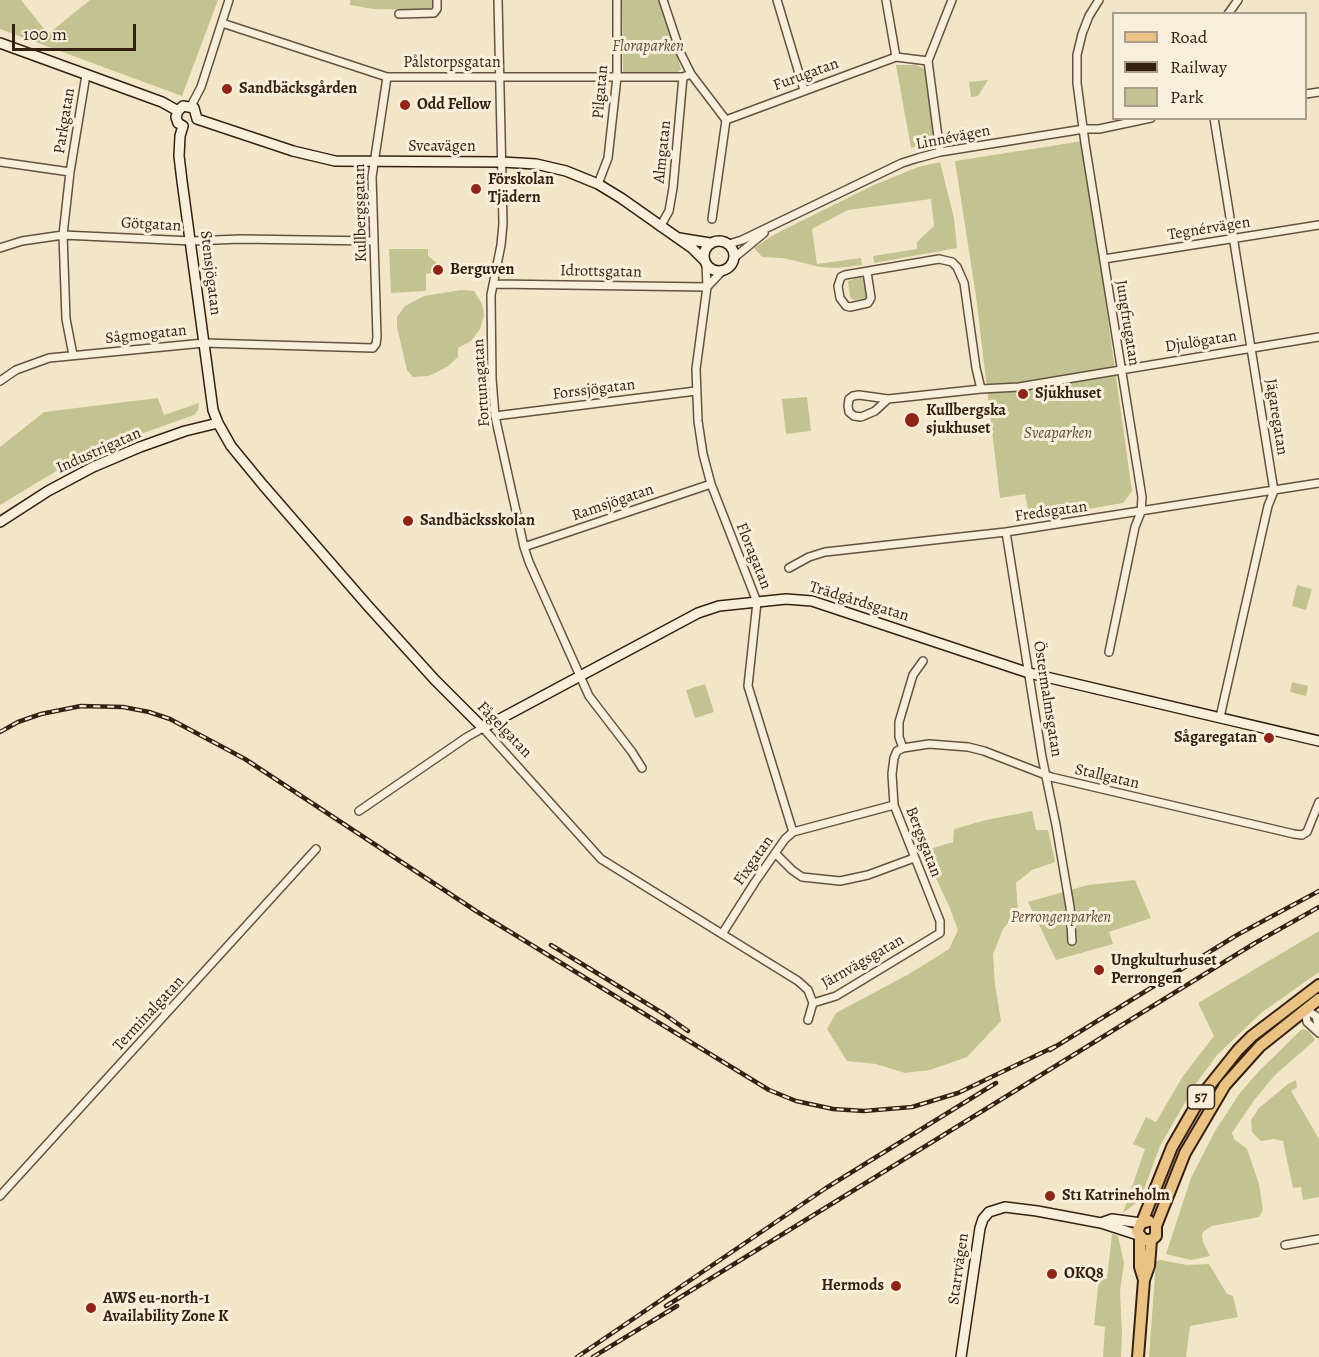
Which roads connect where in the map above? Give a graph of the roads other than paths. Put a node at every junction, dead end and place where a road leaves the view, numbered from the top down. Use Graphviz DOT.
graph roads {
  1 [pos="229,0"];
  2 [pos="437,0"];
  3 [pos="498,0"];
  4 [pos="616,0"];
  5 [pos="663,0"];
  6 [pos="777,0"];
  7 [pos="886,0"];
  8 [pos="952,0"];
  9 [pos="1099,0"];
  10 [pos="399,14"];
  11 [pos="222,23"];
  12 [pos="0,43"];
  13 [pos="896,57"];
  14 [pos="928,61"];
  15 [pos="86,75"];
  16 [pos="500,76"];
  17 [pos="687,76"];
  18 [pos="387,77"];
  19 [pos="617,77"];
  20 [pos="804,90"];
  21 [pos="191,106"];
  22 [pos="178,111"];
  23 [pos="197,119"];
  24 [pos="726,120"];
  25 [pos="1142,120"];
  26 [pos="1214,120"];
  27 [pos="183,126"];
  28 [pos="1084,129"];
  29 [pos="940,152"];
  30 [pos="0,162"];
  31 [pos="373,162"];
  32 [pos="502,162"];
  33 [pos="70,172"];
  34 [pos="598,184"];
  35 [pos="712,219"];
  36 [pos="772,225"];
  37 [pos="1319,225"];
  38 [pos="660,227"];
  39 [pos="63,235"];
  40 [pos="674,237"];
  41 [pos="1234,238"];
  42 [pos="192,241"];
  43 [pos="374,241"];
  44 [pos="710,243"];
  45 [pos="729,244"];
  46 [pos="0,248"];
  47 [pos="735,257"];
  48 [pos="1104,259"];
  49 [pos="705,262"];
  50 [pos="723,270"];
  51 [pos="867,272"];
  52 [pos="495,284"];
  53 [pos="707,287"];
  54 [pos="1319,337"];
  55 [pos="204,343"];
  56 [pos="373,348"];
  57 [pos="1252,348"];
  58 [pos="73,355"];
  59 [pos="1121,370"];
  60 [pos="0,381"];
  61 [pos="981,389"];
  62 [pos="696,391"];
  63 [pos="888,399"];
  64 [pos="495,416"];
  65 [pos="218,423"];
  66 [pos="1319,483"];
  67 [pos="711,484"];
  68 [pos="1274,490"];
  69 [pos="1141,512"];
  70 [pos="0,522"];
  71 [pos="1006,532"];
  72 [pos="524,547"];
  73 [pos="789,568"];
  74 [pos="757,602"];
  75 [pos="1109,652"];
  76 [pos="923,661"];
  77 [pos="1029,673"];
  78 [pos="580,677"];
  79 [pos="1220,717"];
  80 [pos="483,729"];
  81 [pos="1319,741"];
  82 [pos="903,748"];
  83 [pos="642,768"];
  84 [pos="1046,775"];
  85 [pos="1319,801"];
  86 [pos="894,805"];
  87 [pos="359,811"];
  88 [pos="793,832"];
  89 [pos="316,849"];
  90 [pos="775,853"];
  91 [pos="914,858"];
  92 [pos="940,932"];
  93 [pos="722,934"];
  94 [pos="1072,941"];
  95 [pos="1319,985"];
  96 [pos="1299,999"];
  97 [pos="1319,999"];
  98 [pos="813,1003"];
  99 [pos="1305,1009"];
  100 [pos="808,1020"];
  101 [pos="1319,1031"];
  102 [pos="0,1196"];
  103 [pos="1101,1223"];
  104 [pos="1142,1223"];
  105 [pos="1156,1226"];
  106 [pos="1143,1238"];
  107 [pos="1319,1239"];
  108 [pos="1285,1245"];
  109 [pos="961,1357"];
  110 [pos="1138,1357"];
  1 -- 11 [label="street"];
  2 -- 10 [label="street"];
  3 -- 16 [label="street, Fortunagatan"];
  4 -- 19 [label="street, Pilgatan"];
  5 -- 17 [label="street"];
  6 -- 20 [label="street"];
  7 -- 13 [label="street"];
  8 -- 14 [label="street"];
  9 -- 28 [label="street, Jungfrugatan"];
  11 -- 18 [label="street, Pålstorpsgatan"];
  11 -- 21 [label="street"];
  12 -- 15 [label="street"];
  13 -- 14 [label="street"];
  13 -- 20 [label="street, Furugatan"];
  14 -- 29 [label="street"];
  15 -- 22 [label="street"];
  15 -- 33 [label="street, Parkgatan"];
  16 -- 18 [label="street, Pålstorpsgatan"];
  16 -- 19 [label="street, Pålstorpsgatan"];
  16 -- 32 [label="street, Fortunagatan"];
  17 -- 19 [label="street, Pålstorpsgatan"];
  17 -- 24 [label="street"];
  17 -- 38 [label="street, Almgatan"];
  18 -- 31 [label="street, Kullbergsgatan"];
  19 -- 34 [label="street, Pilgatan"];
  20 -- 24 [label="street, Furugatan"];
  21 -- 22 [label="street"];
  21 -- 23 [label="street"];
  22 -- 27 [label="street"];
  23 -- 27 [label="street"];
  23 -- 31 [label="street, Sveavägen"];
  24 -- 35 [label="street"];
  25 -- 28 [label="street, Linnévägen"];
  26 -- 41 [label="street, Jägaregatan"];
  27 -- 42 [label="street, Stensjögatan"];
  28 -- 29 [label="street, Linnévägen"];
  28 -- 48 [label="street, Jungfrugatan"];
  29 -- 36 [label="street, Linnévägen"];
  30 -- 33 [label="street, Parkgatan"];
  31 -- 32 [label="street, Sveavägen"];
  31 -- 43 [label="street, Kullbergsgatan"];
  32 -- 34 [label="street, Sveavägen"];
  32 -- 52 [label="street, Fortunagatan"];
  33 -- 39 [label="street, Parkgatan"];
  34 -- 38 [label="street, Sveavägen"];
  36 -- 45 [label="street, Linnévägen"];
  36 -- 47 [label="street, Linnévägen"];
  37 -- 41 [label="street, Tegnérvägen"];
  38 -- 40 [label="street, Sveavägen"];
  39 -- 42 [label="street, Götgatan"];
  39 -- 46 [label="street, Götgatan"];
  39 -- 58 [label="street, Parkgatan"];
  40 -- 44 [label="street, Sveavägen"];
  40 -- 49 [label="street, Sveavägen"];
  41 -- 48 [label="street, Tegnérvägen"];
  41 -- 57 [label="street, Jägaregatan"];
  42 -- 43 [label="street, Götgatan"];
  42 -- 55 [label="street, Stensjögatan"];
  43 -- 56 [label="street, Kullbergsgatan"];
  44 -- 45 [label="street"];
  44 -- 49 [label="street"];
  45 -- 47 [label="street"];
  47 -- 50 [label="street"];
  48 -- 59 [label="street, Jungfrugatan"];
  49 -- 50 [label="street"];
  49 -- 53 [label="street, Floragatan"];
  50 -- 53 [label="street"];
  51 -- 51 [label="street"];
  51 -- 61 [label="street"];
  52 -- 53 [label="street, Idrottsgatan"];
  52 -- 64 [label="street, Fortunagatan"];
  53 -- 62 [label="street, Floragatan"];
  54 -- 57 [label="street, Djulögatan"];
  55 -- 56 [label="street, Sågmogatan"];
  55 -- 58 [label="street, Sågmogatan"];
  55 -- 65 [label="street, Stensjögatan"];
  57 -- 59 [label="street, Djulögatan"];
  57 -- 68 [label="street, Jägaregatan"];
  58 -- 60 [label="street, Sågmogatan"];
  59 -- 61 [label="street, Djulögatan"];
  59 -- 69 [label="street, Jungfrugatan"];
  61 -- 63 [label="street, Djulögatan"];
  62 -- 64 [label="street, Forssjögatan"];
  62 -- 67 [label="street, Floragatan"];
  63 -- 63 [label="street, Djulögatan"];
  64 -- 72 [label="street, Fortunagatan"];
  65 -- 70 [label="street, Industrigatan"];
  65 -- 80 [label="street, Fågelgatan"];
  66 -- 68 [label="street, Fredsgatan"];
  67 -- 72 [label="street, Ramsjögatan"];
  67 -- 74 [label="street, Floragatan"];
  68 -- 69 [label="street, Fredsgatan"];
  68 -- 79 [label="street, Jägaregatan"];
  69 -- 71 [label="street, Fredsgatan"];
  69 -- 75 [label="street, Jungfrugatan"];
  71 -- 73 [label="street, Fredsgatan"];
  71 -- 77 [label="street, Östermalmsgatan"];
  72 -- 78 [label="street, Fortunagatan"];
  74 -- 77 [label="street, Trädgårdsgatan"];
  74 -- 78 [label="street, Trädgårdsgatan"];
  74 -- 88 [label="street, Floragatan"];
  76 -- 82 [label="street, Bergsgatan"];
  77 -- 79 [label="street, Trädgårdsgatan"];
  77 -- 84 [label="street, Östermalmsgatan"];
  78 -- 80 [label="street, Trädgårdsgatan"];
  78 -- 83 [label="street, Fortunagatan"];
  79 -- 81 [label="street, Trädgårdsgatan"];
  80 -- 87 [label="street, Trädgårdsgatan"];
  80 -- 93 [label="street, Fågelgatan"];
  82 -- 84 [label="street, Stallgatan"];
  82 -- 86 [label="street, Bergsgatan"];
  84 -- 85 [label="street, Stallgatan"];
  84 -- 94 [label="street, Östermalmsgatan"];
  86 -- 88 [label="street, Fixgatan"];
  86 -- 91 [label="street, Bergsgatan"];
  88 -- 90 [label="street, Fixgatan"];
  89 -- 102 [label="street, Terminalgatan"];
  90 -- 91 [label="street"];
  90 -- 93 [label="street, Fixgatan"];
  91 -- 92 [label="street, Bergsgatan"];
  92 -- 98 [label="street, Järnvägsgatan"];
  93 -- 98 [label="street, Fågelgatan"];
  95 -- 96 [label="main road, 57"];
  96 -- 99 [label="main road"];
  96 -- 104 [label="main road, 57"];
  97 -- 99 [label="main road, 57"];
  98 -- 100 [label="street, Järnvägsgatan"];
  99 -- 101 [label="street"];
  99 -- 105 [label="main road, 57"];
  103 -- 104 [label="street"];
  103 -- 106 [label="street"];
  103 -- 109 [label="street, Starrvägen"];
  104 -- 105 [label="main road"];
  104 -- 106 [label="main road, 57"];
  105 -- 106 [label="main road, 57"];
  106 -- 110 [label="main road, 57"];
  107 -- 108 [label="street"];
}
